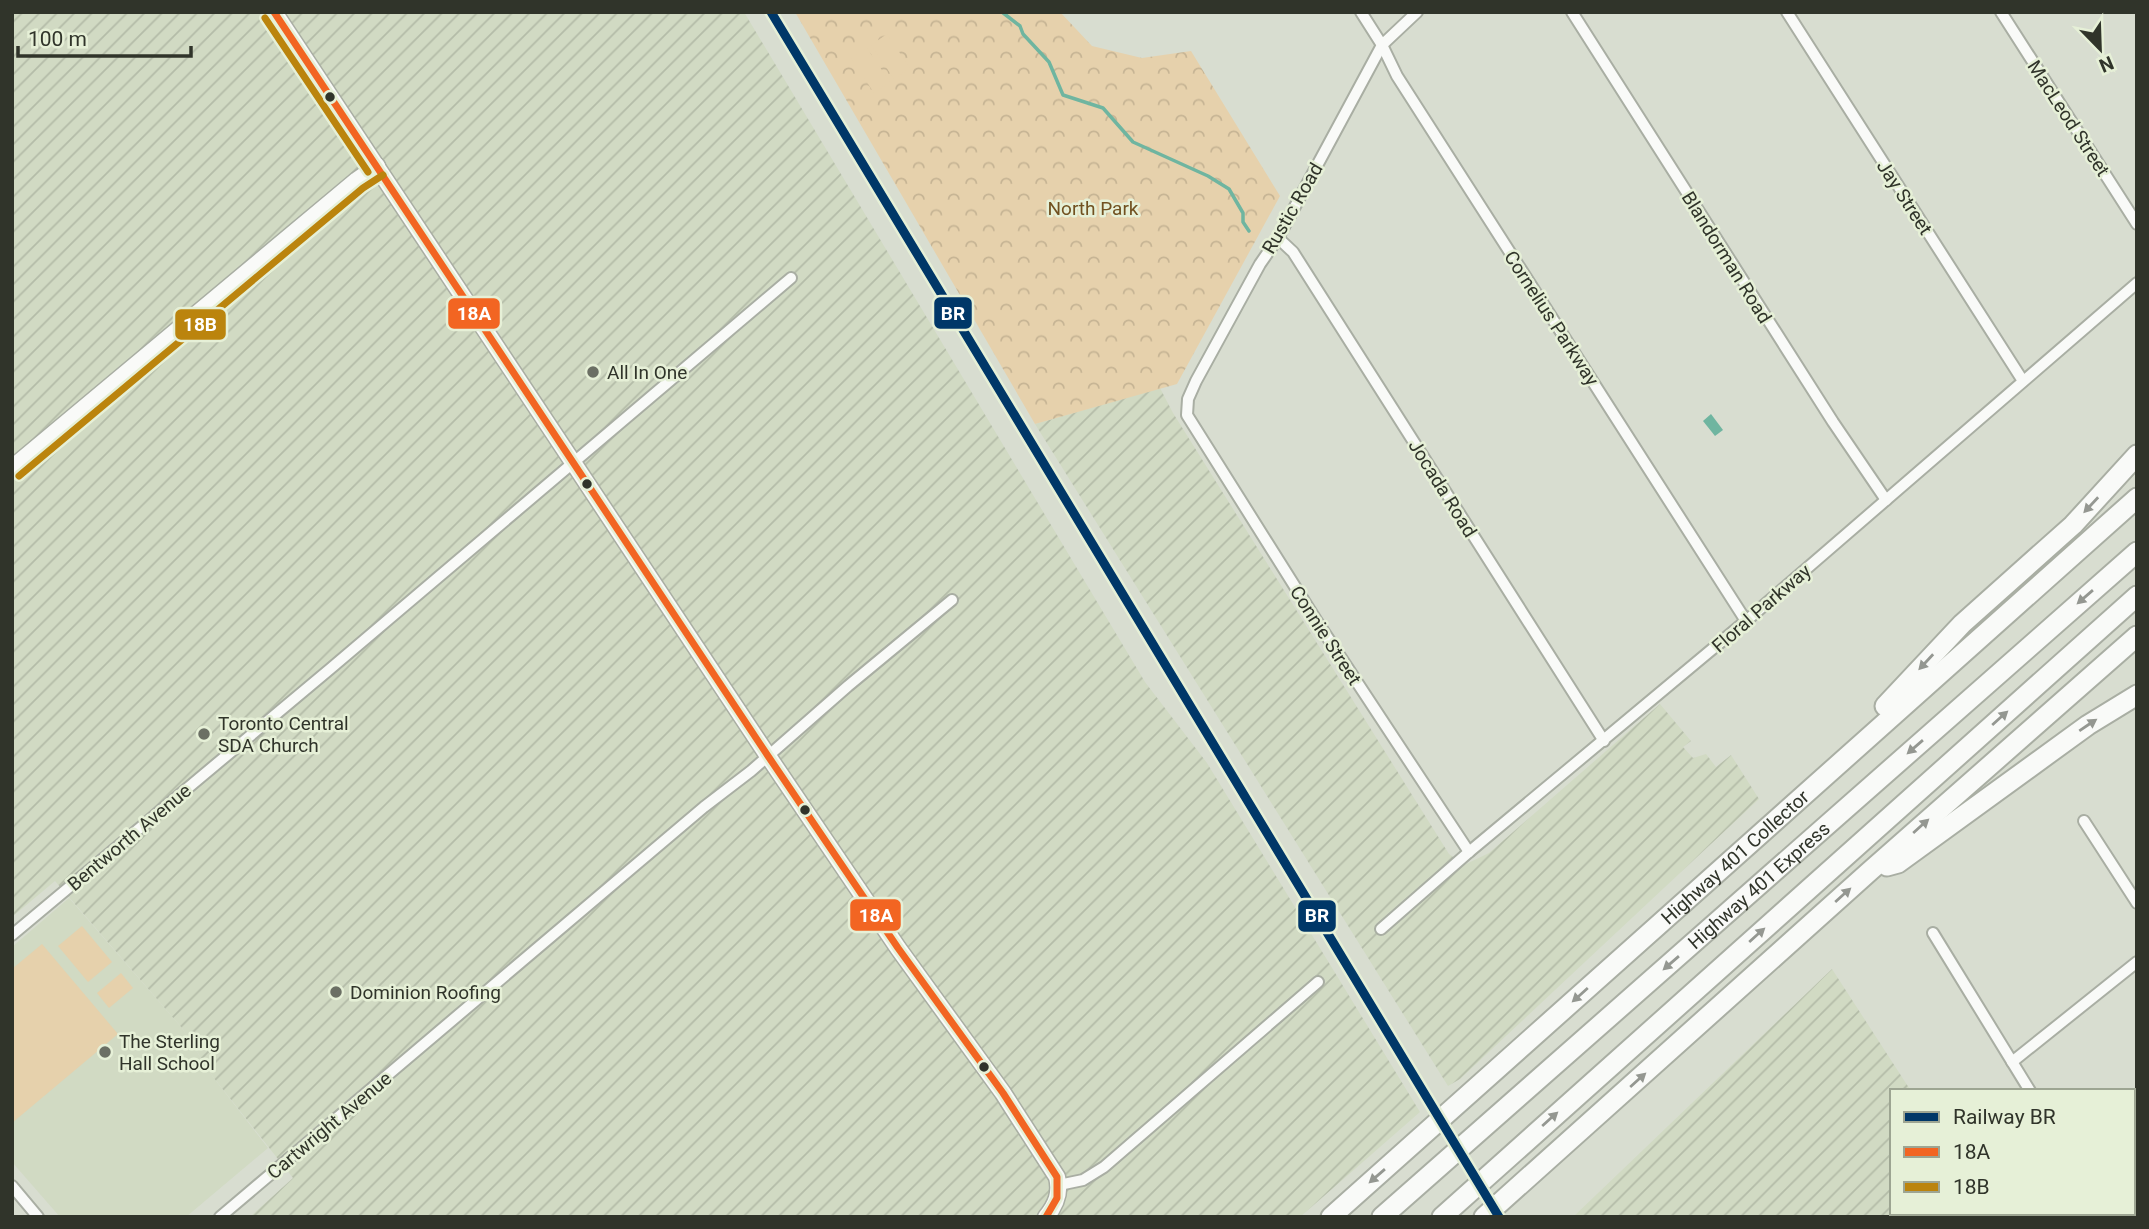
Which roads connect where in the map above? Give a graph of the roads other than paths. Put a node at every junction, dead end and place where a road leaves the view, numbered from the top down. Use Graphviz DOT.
graph roads {
  1 [pos="274,12"];
  2 [pos="1361,12"];
  3 [pos="1417,12"];
  4 [pos="1572,12"];
  5 [pos="1787,12"];
  6 [pos="2001,12"];
  7 [pos="1382,45"];
  8 [pos="377,166"];
  9 [pos="2137,224"];
  10 [pos="1278,238"];
  11 [pos="791,278"];
  12 [pos="2137,283"];
  13 [pos="2023,381"];
  14 [pos="1187,415"];
  15 [pos="2137,455"];
  16 [pos="574,462"];
  17 [pos="12,468"];
  18 [pos="2137,498"];
  19 [pos="1886,500"];
  20 [pos="2137,552"];
  21 [pos="2137,596"];
  22 [pos="952,600"];
  23 [pos="1746,621"];
  24 [pos="2137,636"];
  25 [pos="2137,695"];
  26 [pos="1604,741"];
  27 [pos="768,756"];
  28 [pos="1795,802"];
  29 [pos="2084,821"];
  30 [pos="1469,852"];
  31 [pos="1870,871"];
  32 [pos="2137,904"];
  33 [pos="1381,929"];
  34 [pos="1933,933"];
  35 [pos="12,935"];
  36 [pos="2137,962"];
  37 [pos="1318,982"];
  38 [pos="2012,1062"];
  39 [pos="2029,1089"];
  40 [pos="1059,1185"];
  41 [pos="12,1186"];
  42 [pos="1448,1212"];
  43 [pos="38,1217"];
  44 [pos="220,1217"];
  45 [pos="1046,1217"];
  46 [pos="1331,1217"];
  47 [pos="1382,1217"];
  48 [pos="1484,1217"];
  1 -- 8 [label="street"];
  2 -- 7 [label="street, Cornelius Parkway"];
  3 -- 7 [label="street, Rustic Road"];
  4 -- 19 [label="street, Blandorman Road"];
  5 -- 13 [label="street, Jay Street"];
  6 -- 9 [label="street, MacLeod Street"];
  7 -- 10 [label="street, Rustic Road"];
  7 -- 23 [label="street, Cornelius Parkway"];
  8 -- 16 [label="street"];
  8 -- 17 [label="street"];
  10 -- 14 [label="street, Rustic Road"];
  10 -- 26 [label="street, Jocada Road"];
  11 -- 16 [label="street, Bentworth Avenue"];
  12 -- 13 [label="street, Floral Parkway"];
  13 -- 19 [label="street, Floral Parkway"];
  14 -- 30 [label="street, Connie Street"];
  15 -- 28 [label="highway, one-way"];
  16 -- 27 [label="street"];
  16 -- 35 [label="street, Bentworth Avenue"];
  18 -- 28 [label="highway, Highway 401 Collector"];
  19 -- 23 [label="street, Floral Parkway"];
  20 -- 47 [label="highway, Highway 401 Express, one-way"];
  42 -- 21 [label="highway, Highway 401 Express, one-way"];
  22 -- 27 [label="street, Cartwright Avenue"];
  23 -- 26 [label="street, Floral Parkway"];
  31 -- 24 [label="highway, one-way"];
  31 -- 25 [label="highway, one-way"];
  26 -- 30 [label="street, Floral Parkway"];
  27 -- 40 [label="street"];
  27 -- 44 [label="street, Cartwright Avenue"];
  28 -- 46 [label="highway, Highway 401 Collector, one-way"];
  29 -- 32 [label="street"];
  30 -- 33 [label="street, Floral Parkway"];
  48 -- 31 [label="highway, one-way"];
  34 -- 38 [label="street"];
  36 -- 38 [label="street"];
  37 -- 40 [label="street"];
  38 -- 39 [label="street"];
  40 -- 45 [label="street"];
  41 -- 43 [label="street"];
}
